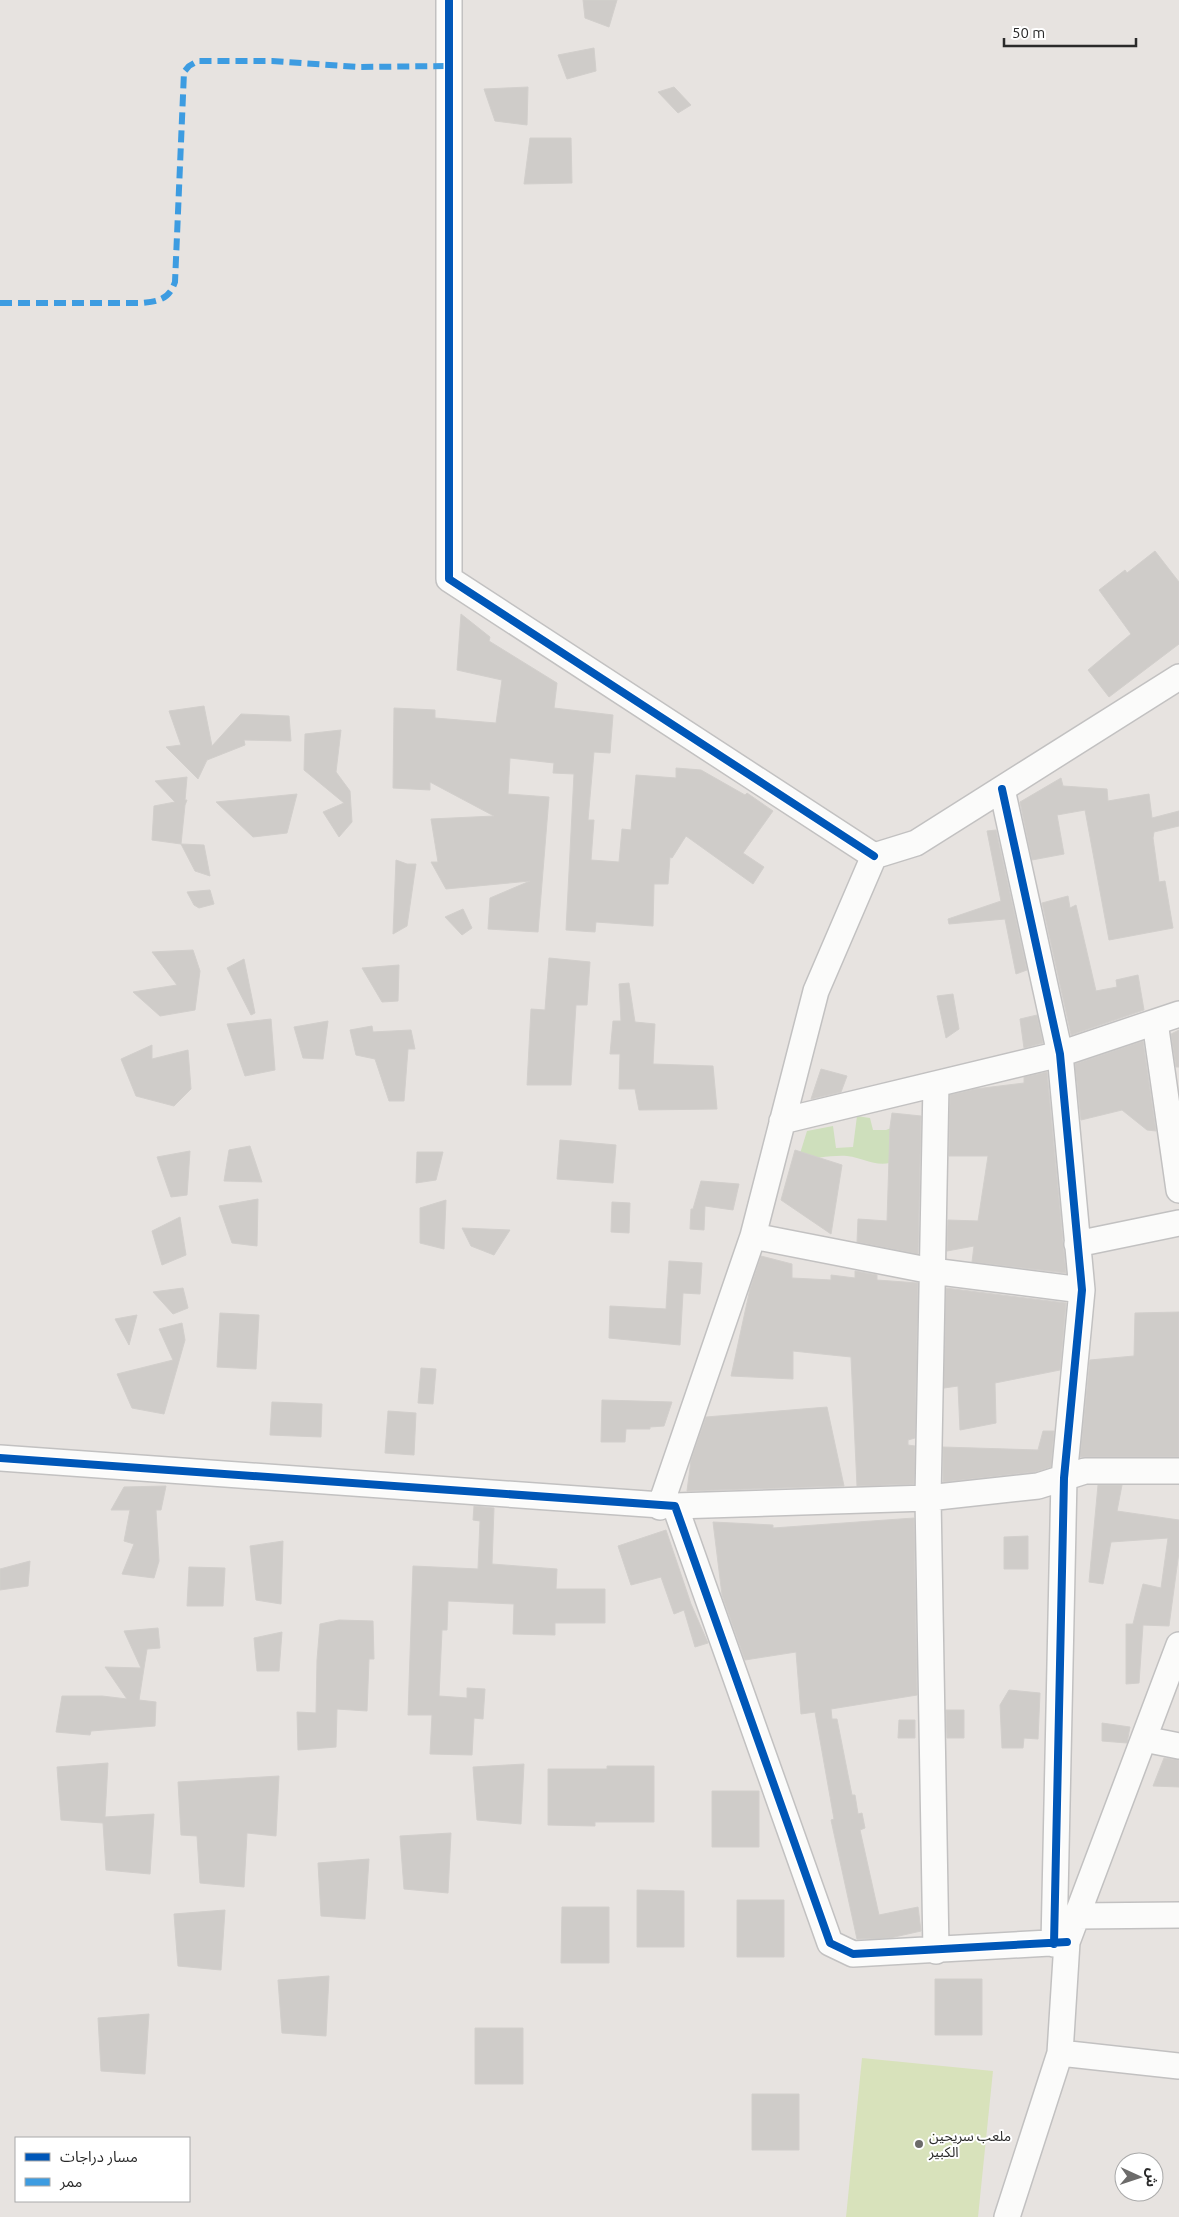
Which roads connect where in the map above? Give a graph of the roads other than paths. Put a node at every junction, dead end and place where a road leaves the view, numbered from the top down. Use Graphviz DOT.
graph roads {
  1 [pos="449,0"];
  2 [pos="1179,677"];
  3 [pos="1002,789"];
  4 [pos="874,856"];
  5 [pos="1179,1014"];
  6 [pos="1155,1022"];
  7 [pos="1060,1054"];
  8 [pos="936,1084"];
  9 [pos="782,1121"];
  10 [pos="1179,1190"];
  11 [pos="1179,1223"];
  12 [pos="753,1236"];
  13 [pos="1077,1244"];
  14 [pos="932,1271"];
  15 [pos="1082,1290"];
  16 [pos="0,1458"];
  17 [pos="1179,1471"];
  18 [pos="1064,1478"];
  19 [pos="928,1498"];
  20 [pos="668,1506"];
  21 [pos="1179,1645"];
  22 [pos="1144,1739"];
  23 [pos="1179,1746"];
  24 [pos="1179,1915"];
  25 [pos="1077,1916"];
  26 [pos="1061,1943"];
  27 [pos="936,1951"];
  28 [pos="1060,2053"];
  29 [pos="1179,2066"];
  30 [pos="1007,2217"];
  1 -- 4 [label="street"];
  2 -- 3 [label="street"];
  3 -- 4 [label="street"];
  3 -- 7 [label="street"];
  4 -- 9 [label="street"];
  5 -- 6 [label="street"];
  6 -- 7 [label="street"];
  6 -- 10 [label="street"];
  7 -- 8 [label="street"];
  7 -- 13 [label="street"];
  8 -- 9 [label="street"];
  8 -- 14 [label="street"];
  9 -- 12 [label="street"];
  11 -- 13 [label="street"];
  12 -- 14 [label="street"];
  12 -- 20 [label="street"];
  13 -- 15 [label="street"];
  14 -- 15 [label="street"];
  14 -- 19 [label="street"];
  15 -- 18 [label="street"];
  16 -- 20 [label="street"];
  17 -- 18 [label="street"];
  18 -- 19 [label="street"];
  18 -- 26 [label="street"];
  19 -- 20 [label="street"];
  19 -- 27 [label="street"];
  20 -- 27 [label="street"];
  21 -- 22 [label="street"];
  22 -- 23 [label="street"];
  22 -- 25 [label="street"];
  24 -- 25 [label="street"];
  25 -- 26 [label="street"];
  26 -- 27 [label="street"];
  26 -- 28 [label="street"];
  28 -- 29 [label="street"];
  28 -- 30 [label="street"];
}
